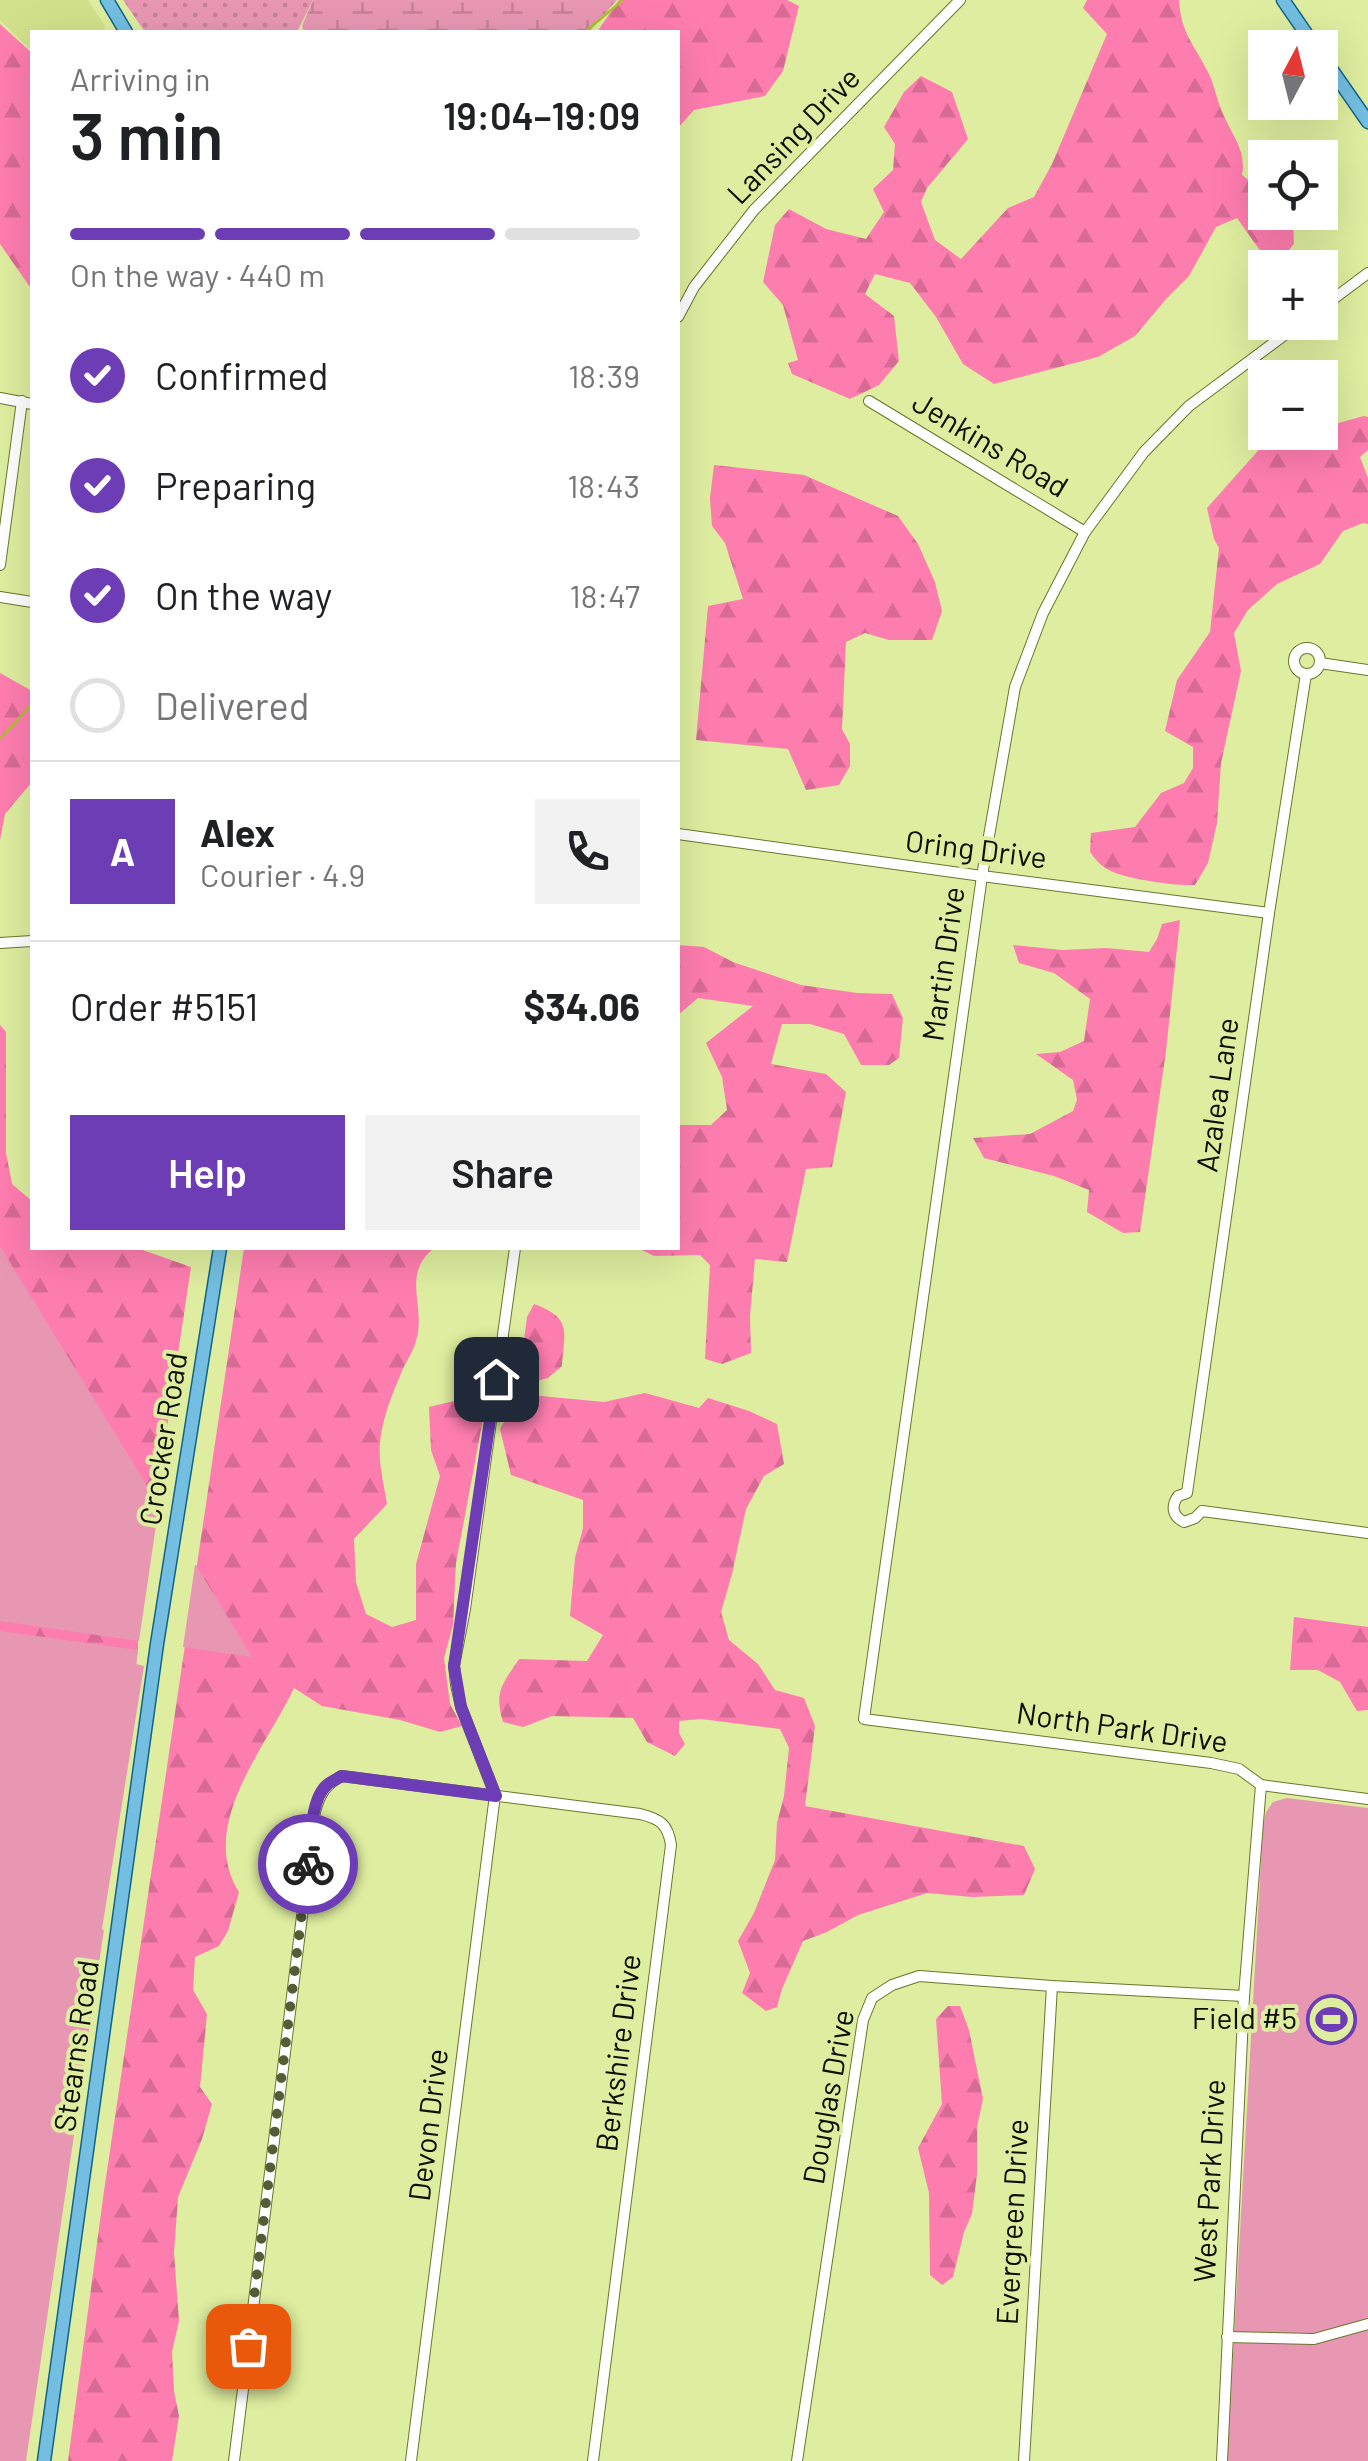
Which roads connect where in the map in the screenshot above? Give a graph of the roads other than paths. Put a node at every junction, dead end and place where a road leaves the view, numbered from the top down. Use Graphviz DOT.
graph roads {
  1 [pos="107,0"];
  2 [pos="960,0"];
  3 [pos="1289,2"];
  4 [pos="125,30"];
  5 [pos="1306,30"];
  6 [pos="1338,79"];
  7 [pos="1368,122"];
  8 [pos="1368,274"];
  9 [pos="1338,296"];
  10 [pos="680,314"];
  11 [pos="1278,340"];
  12 [pos="0,398"];
  13 [pos="869,401"];
  14 [pos="27,402"];
  15 [pos="1085,532"];
  16 [pos="0,565"];
  17 [pos="0,597"];
  18 [pos="30,602"];
  19 [pos="1320,663"];
  20 [pos="1368,670"];
  21 [pos="1306,674"];
  22 [pos="680,834"];
  23 [pos="982,876"];
  24 [pos="1269,912"];
  25 [pos="30,941"];
  26 [pos="0,944"];
  27 [pos="220,1250"];
  28 [pos="515,1250"];
  29 [pos="1187,1493"];
  30 [pos="1202,1510"];
  31 [pos="1368,1533"];
  32 [pos="158,1638"];
  33 [pos="864,1719"];
  34 [pos="1261,1785"];
  35 [pos="496,1796"];
  36 [pos="1368,1799"];
  37 [pos="1052,1986"];
  38 [pos="1244,1996"];
  39 [pos="1368,2324"];
  40 [pos="1228,2338"];
  41 [pos="44,2461"];
  42 [pos="234,2461"];
  43 [pos="411,2461"];
  44 [pos="592,2461"];
  45 [pos="797,2461"];
  46 [pos="1024,2461"];
  47 [pos="1222,2461"];
  1 -- 4 [label="main road"];
  2 -- 10 [label="street, Lansing Drive"];
  3 -- 5 [label="main road"];
  6 -- 7 [label="main road"];
  8 -- 9 [label="street"];
  11 -- 15 [label="street, Martin Drive"];
  12 -- 14 [label="street"];
  13 -- 15 [label="street, Jenkins Road"];
  14 -- 16 [label="street"];
  15 -- 23 [label="street, Martin Drive"];
  17 -- 18 [label="street"];
  19 -- 20 [label="street"];
  19 -- 21 [label="street"];
  19 -- 21 [label="street"];
  21 -- 24 [label="street, Azalea Lane"];
  22 -- 23 [label="street, Oring Drive"];
  23 -- 24 [label="street, Oring Drive"];
  23 -- 33 [label="street, Martin Drive"];
  24 -- 29 [label="street, Azalea Lane"];
  25 -- 26 [label="street"];
  27 -- 32 [label="main road, Crocker Road"];
  28 -- 35 [label="street"];
  29 -- 30 [label="street"];
  29 -- 30 [label="street, Azalea Lane"];
  30 -- 31 [label="street"];
  32 -- 41 [label="main road, Stearns Road"];
  33 -- 34 [label="street, North Park Drive"];
  34 -- 36 [label="street, North Park Drive"];
  34 -- 38 [label="street, West Park Drive"];
  35 -- 42 [label="street"];
  35 -- 43 [label="street, Devon Drive"];
  35 -- 44 [label="street, Berkshire Drive"];
  37 -- 38 [label="street, Douglas Drive"];
  37 -- 45 [label="street, Douglas Drive"];
  37 -- 46 [label="street, Evergreen Drive"];
  38 -- 40 [label="street, West Park Drive"];
  39 -- 40 [label="street"];
  40 -- 47 [label="street, West Park Drive"];
}
